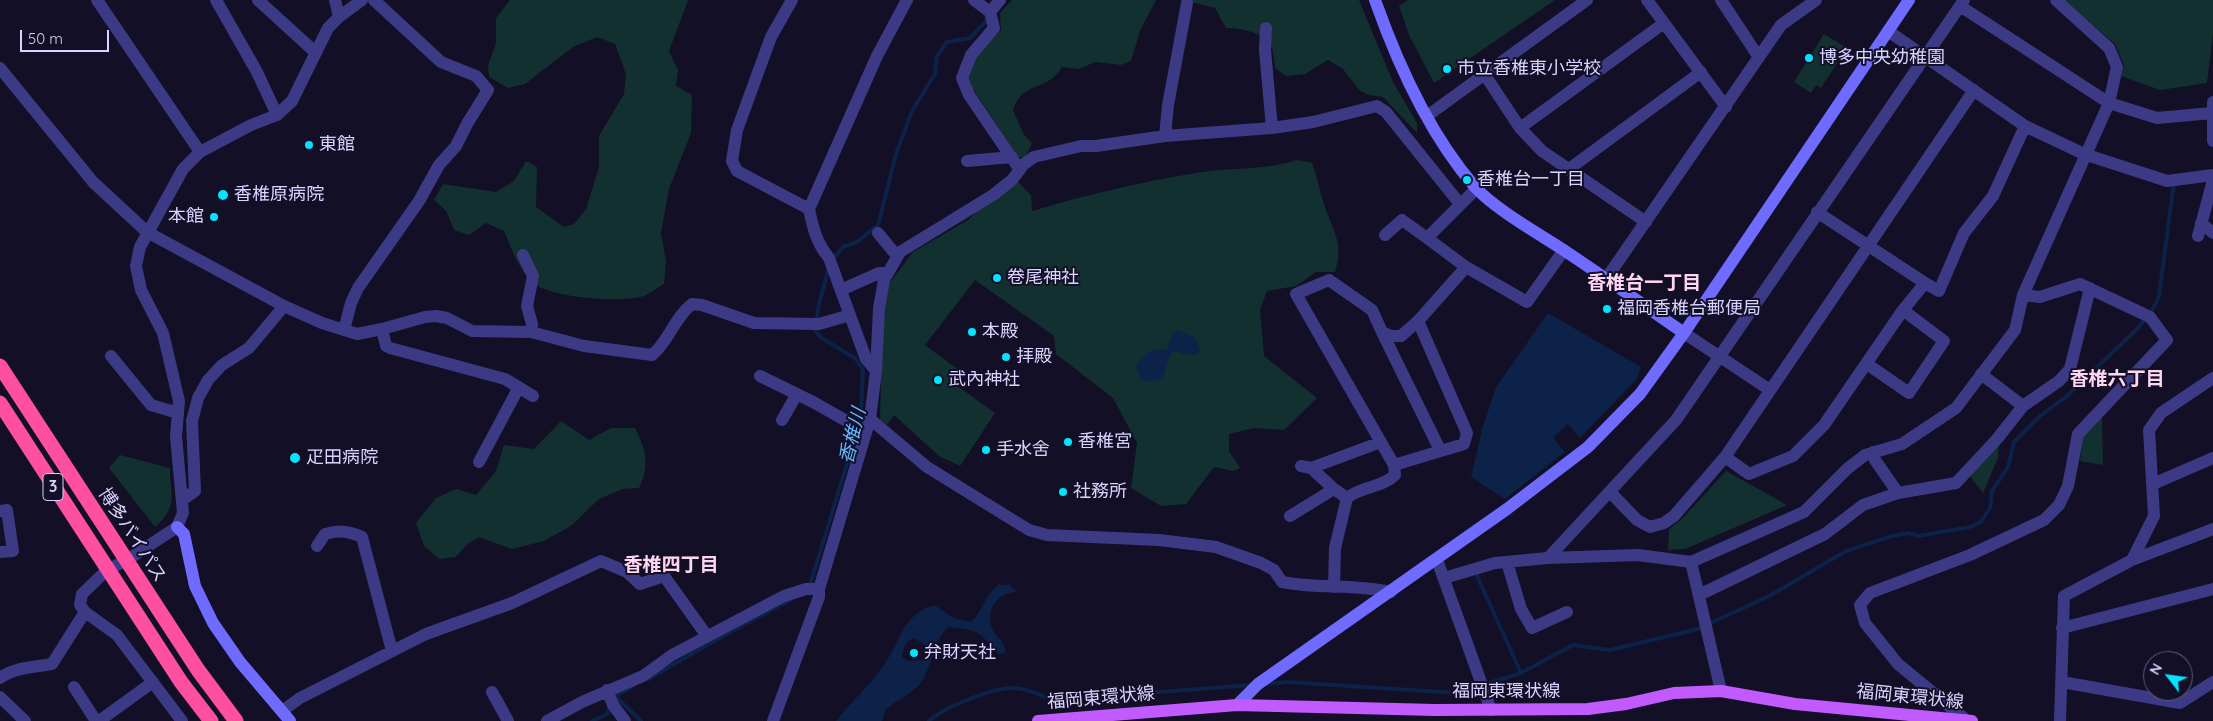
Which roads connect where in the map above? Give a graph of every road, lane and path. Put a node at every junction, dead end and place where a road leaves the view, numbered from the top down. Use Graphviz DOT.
graph roads {
  1 [pos="97,0"];
  2 [pos="216,0"];
  3 [pos="258,0"];
  4 [pos="335,0"];
  5 [pos="362,0"];
  6 [pos="374,0"];
  7 [pos="792,0"];
  8 [pos="907,0"];
  9 [pos="974,0"];
  10 [pos="1000,0"];
  11 [pos="1375,0"];
  12 [pos="1587,0"];
  13 [pos="1647,0"];
  14 [pos="1721,0"];
  15 [pos="1816,0"];
  16 [pos="1909,0"];
  17 [pos="2056,0"];
  18 [pos="1188,3"];
  19 [pos="1962,3"];
  20 [pos="990,12"];
  21 [pos="338,16"];
  22 [pos="1664,23"];
  23 [pos="1266,28"];
  24 [pos="1888,31"];
  25 [pos="315,52"];
  26 [pos="1758,56"];
  27 [pos="1924,56"];
  28 [pos="0,68"];
  29 [pos="1700,72"];
  30 [pos="1485,75"];
  31 [pos="1974,90"];
  32 [pos="2109,103"];
  33 [pos="1726,107"];
  34 [pos="2212,108"];
  35 [pos="277,115"];
  36 [pos="1427,116"];
  37 [pos="2025,126"];
  38 [pos="1272,128"];
  39 [pos="1520,128"];
  40 [pos="1165,136"];
  41 [pos="2213,141"];
  42 [pos="200,152"];
  43 [pos="2084,154"];
  44 [pos="1012,158"];
  45 [pos="967,161"];
  46 [pos="1569,169"];
  47 [pos="1020,170"];
  48 [pos="2213,175"];
  49 [pos="2213,180"];
  50 [pos="1477,188"];
  51 [pos="1460,204"];
  52 [pos="809,209"];
  53 [pos="1817,212"];
  54 [pos="1646,222"];
  55 [pos="2201,223"];
  56 [pos="147,232"];
  57 [pos="878,233"];
  58 [pos="2213,233"];
  59 [pos="1385,235"];
  60 [pos="2198,236"];
  61 [pos="1427,238"];
  62 [pos="1868,246"];
  63 [pos="1564,250"];
  64 [pos="523,255"];
  65 [pos="897,256"];
  66 [pos="1466,267"];
  67 [pos="887,274"];
  68 [pos="1606,279"];
  69 [pos="1925,283"];
  70 [pos="2090,288"];
  71 [pos="841,290"];
  72 [pos="2023,295"];
  73 [pos="284,306"];
  74 [pos="1903,310"];
  75 [pos="850,315"];
  76 [pos="1418,321"];
  77 [pos="382,329"];
  78 [pos="344,330"];
  79 [pos="531,332"];
  80 [pos="1382,332"];
  81 [pos="1684,332"];
  82 [pos="1720,355"];
  83 [pos="111,356"];
  84 [pos="1867,364"];
  85 [pos="0,366"];
  86 [pos="876,371"];
  87 [pos="1981,374"];
  88 [pos="760,376"];
  89 [pos="2213,378"];
  90 [pos="519,387"];
  91 [pos="1770,390"];
  92 [pos="797,394"];
  93 [pos="533,396"];
  94 [pos="0,403"];
  95 [pos="2023,406"];
  96 [pos="178,413"];
  97 [pos="870,419"];
  98 [pos="782,420"];
  99 [pos="866,432"];
  100 [pos="1381,442"];
  101 [pos="1440,450"];
  102 [pos="1874,452"];
  103 [pos="1725,457"];
  104 [pos="2213,458"];
  105 [pos="479,462"];
  106 [pos="1394,465"];
  107 [pos="2153,484"];
  108 [pos="1334,488"];
  109 [pos="1610,492"];
  110 [pos="1898,493"];
  111 [pos="1347,498"];
  112 [pos="182,500"];
  113 [pos="0,511"];
  114 [pos="1290,516"];
  115 [pos="177,526"];
  116 [pos="2213,530"];
  117 [pos="318,546"];
  118 [pos="0,552"];
  119 [pos="1548,558"];
  120 [pos="127,560"];
  121 [pos="1437,560"];
  122 [pos="2132,560"];
  123 [pos="1508,562"];
  124 [pos="1691,562"];
  125 [pos="107,570"];
  126 [pos="1444,578"];
  127 [pos="1334,587"];
  128 [pos="819,589"];
  129 [pos="2213,589"];
  130 [pos="1391,592"];
  131 [pos="1698,596"];
  132 [pos="86,612"];
  133 [pos="1567,612"];
  134 [pos="2062,628"];
  135 [pos="707,636"];
  136 [pos="392,651"];
  137 [pos="0,678"];
  138 [pos="153,682"];
  139 [pos="2062,682"];
  140 [pos="2213,682"];
  141 [pos="74,687"];
  142 [pos="492,692"];
  143 [pos="1721,692"];
  144 [pos="610,696"];
  145 [pos="0,697"];
  146 [pos="1237,705"];
  147 [pos="1491,710"];
  148 [pos="286,716"];
  149 [pos="1969,720"];
  150 [pos="25,721"];
  151 [pos="97,721"];
  152 [pos="182,721"];
  153 [pos="211,721"];
  154 [pos="236,721"];
  155 [pos="508,721"];
  156 [pos="547,721"];
  157 [pos="625,721"];
  158 [pos="773,721"];
  159 [pos="1038,721"];
  160 [pos="2060,721"];
  1 -- 42 [label="street"];
  2 -- 35 [label="street"];
  3 -- 25 [label="street"];
  4 -- 21 [label="street"];
  5 -- 21 [label="street"];
  6 -- 78 [label="street"];
  7 -- 52 [label="street"];
  8 -- 52 [label="street"];
  9 -- 20 [label="street"];
  10 -- 20 [label="street"];
  11 -- 36 [label="street"];
  12 -- 30 [label="street"];
  13 -- 22 [label="street"];
  14 -- 26 [label="street"];
  15 -- 26 [label="street"];
  16 -- 24 [label="street"];
  17 -- 32 [label="street"];
  18 -- 40 [label="street"];
  19 -- 27 [label="street"];
  19 -- 32 [label="street"];
  20 -- 44 [label="street"];
  21 -- 25 [label="street"];
  22 -- 29 [label="street"];
  22 -- 39 [label="street"];
  23 -- 38 [label="street"];
  24 -- 27 [label="street"];
  24 -- 81 [label="street"];
  25 -- 35 [label="street"];
  26 -- 33 [label="street"];
  27 -- 31 [label="street"];
  27 -- 53 [label="street"];
  28 -- 56 [label="street"];
  29 -- 33 [label="street"];
  29 -- 46 [label="street"];
  30 -- 36 [label="street"];
  30 -- 39 [label="street"];
  31 -- 37 [label="street"];
  31 -- 62 [label="street"];
  32 -- 34 [label="street"];
  32 -- 43 [label="street"];
  33 -- 54 [label="street"];
  34 -- 41 [label="street"];
  35 -- 42 [label="street"];
  36 -- 50 [label="street"];
  37 -- 43 [label="street"];
  37 -- 69 [label="street"];
  38 -- 40 [label="street"];
  38 -- 51 [label="street"];
  39 -- 46 [label="street"];
  40 -- 47 [label="street"];
  42 -- 56 [label="street"];
  43 -- 48 [label="street"];
  43 -- 72 [label="street"];
  44 -- 45 [label="street"];
  44 -- 47 [label="street"];
  46 -- 54 [label="street"];
  47 -- 65 [label="street"];
  49 -- 55 [label="street"];
  50 -- 51 [label="street"];
  50 -- 63 [label="street"];
  51 -- 61 [label="street"];
  52 -- 71 [label="street"];
  53 -- 62 [label="street"];
  53 -- 82 [label="street"];
  54 -- 68 [label="street"];
  55 -- 58 [label="street"];
  55 -- 60 [label="street"];
  56 -- 73 [label="street"];
  56 -- 96 [label="street"];
  57 -- 65 [label="street"];
  59 -- 61 [label="street"];
  61 -- 66 [label="street"];
  62 -- 69 [label="street"];
  62 -- 91 [label="street"];
  63 -- 66 [label="street"];
  63 -- 68 [label="street"];
  64 -- 79 [label="street"];
  65 -- 67 [label="street"];
  66 -- 76 [label="street"];
  67 -- 71 [label="street"];
  67 -- 86 [label="street"];
  68 -- 81 [label="street"];
  69 -- 74 [label="street"];
  70 -- 72 [label="street"];
  70 -- 95 [label="street"];
  70 -- 149 [label="street"];
  71 -- 75 [label="street"];
  72 -- 87 [label="street"];
  73 -- 78 [label="street"];
  73 -- 112 [label="street"];
  74 -- 84 [label="street"];
  74 -- 84 [label="street"];
  75 -- 79 [label="street"];
  75 -- 86 [label="street"];
  76 -- 80 [label="street"];
  76 -- 101 [label="street"];
  77 -- 78 [label="street"];
  77 -- 79 [label="street"];
  77 -- 90 [label="street"];
  80 -- 100 [label="street"];
  80 -- 101 [label="street"];
  81 -- 82 [label="street"];
  81 -- 121 [label="street"];
  82 -- 91 [label="street"];
  82 -- 109 [label="street"];
  83 -- 96 [label="street"];
  84 -- 103 [label="street"];
  85 -- 120 [label="highway, 博多バイパス / 3"];
  86 -- 97 [label="street"];
  87 -- 95 [label="street"];
  87 -- 102 [label="street"];
  88 -- 92 [label="street"];
  89 -- 107 [label="street"];
  90 -- 93 [label="street"];
  90 -- 105 [label="street"];
  91 -- 103 [label="street"];
  92 -- 98 [label="street"];
  92 -- 99 [label="street"];
  94 -- 125 [label="highway, 3"];
  95 -- 110 [label="street"];
  96 -- 112 [label="street"];
  97 -- 99 [label="street"];
  97 -- 127 [label="street"];
  99 -- 128 [label="street"];
  100 -- 106 [label="street"];
  100 -- 108 [label="street"];
  101 -- 106 [label="street"];
  102 -- 110 [label="street"];
  102 -- 124 [label="street"];
  103 -- 109 [label="street"];
  104 -- 107 [label="street"];
  106 -- 111 [label="street"];
  107 -- 122 [label="street"];
  108 -- 111 [label="street"];
  108 -- 114 [label="street"];
  109 -- 119 [label="street"];
  110 -- 131 [label="street"];
  111 -- 127 [label="street"];
  112 -- 115 [label="street"];
  113 -- 118 [label="street"];
  115 -- 120 [label="street"];
  115 -- 148 [label="street"];
  116 -- 122 [label="street"];
  117 -- 136 [label="street"];
  119 -- 123 [label="street"];
  119 -- 124 [label="street"];
  120 -- 125 [label="street"];
  120 -- 154 [label="highway, 博多バイパス / 3"];
  121 -- 126 [label="street"];
  121 -- 130 [label="street"];
  122 -- 134 [label="street"];
  123 -- 126 [label="street"];
  123 -- 133 [label="street"];
  124 -- 131 [label="street"];
  125 -- 132 [label="street"];
  125 -- 153 [label="highway, 3"];
  126 -- 147 [label="street"];
  127 -- 130 [label="street"];
  128 -- 135 [label="street"];
  128 -- 158 [label="street"];
  129 -- 134 [label="street"];
  130 -- 146 [label="street"];
  131 -- 143 [label="street"];
  132 -- 137 [label="street"];
  132 -- 138 [label="street"];
  134 -- 139 [label="street"];
  135 -- 136 [label="street"];
  135 -- 144 [label="street"];
  136 -- 148 [label="street"];
  138 -- 151 [label="street"];
  138 -- 152 [label="street"];
  139 -- 140 [label="street"];
  139 -- 160 [label="street"];
  141 -- 151 [label="street"];
  142 -- 155 [label="street"];
  143 -- 147 [label="main road, 福岡東環状線"];
  143 -- 149 [label="main road, 福岡東環状線"];
  144 -- 156 [label="street"];
  144 -- 157 [label="street"];
  145 -- 150 [label="street"];
  146 -- 147 [label="main road, 福岡東環状線"];
  146 -- 159 [label="main road, 福岡東環状線"];
}
